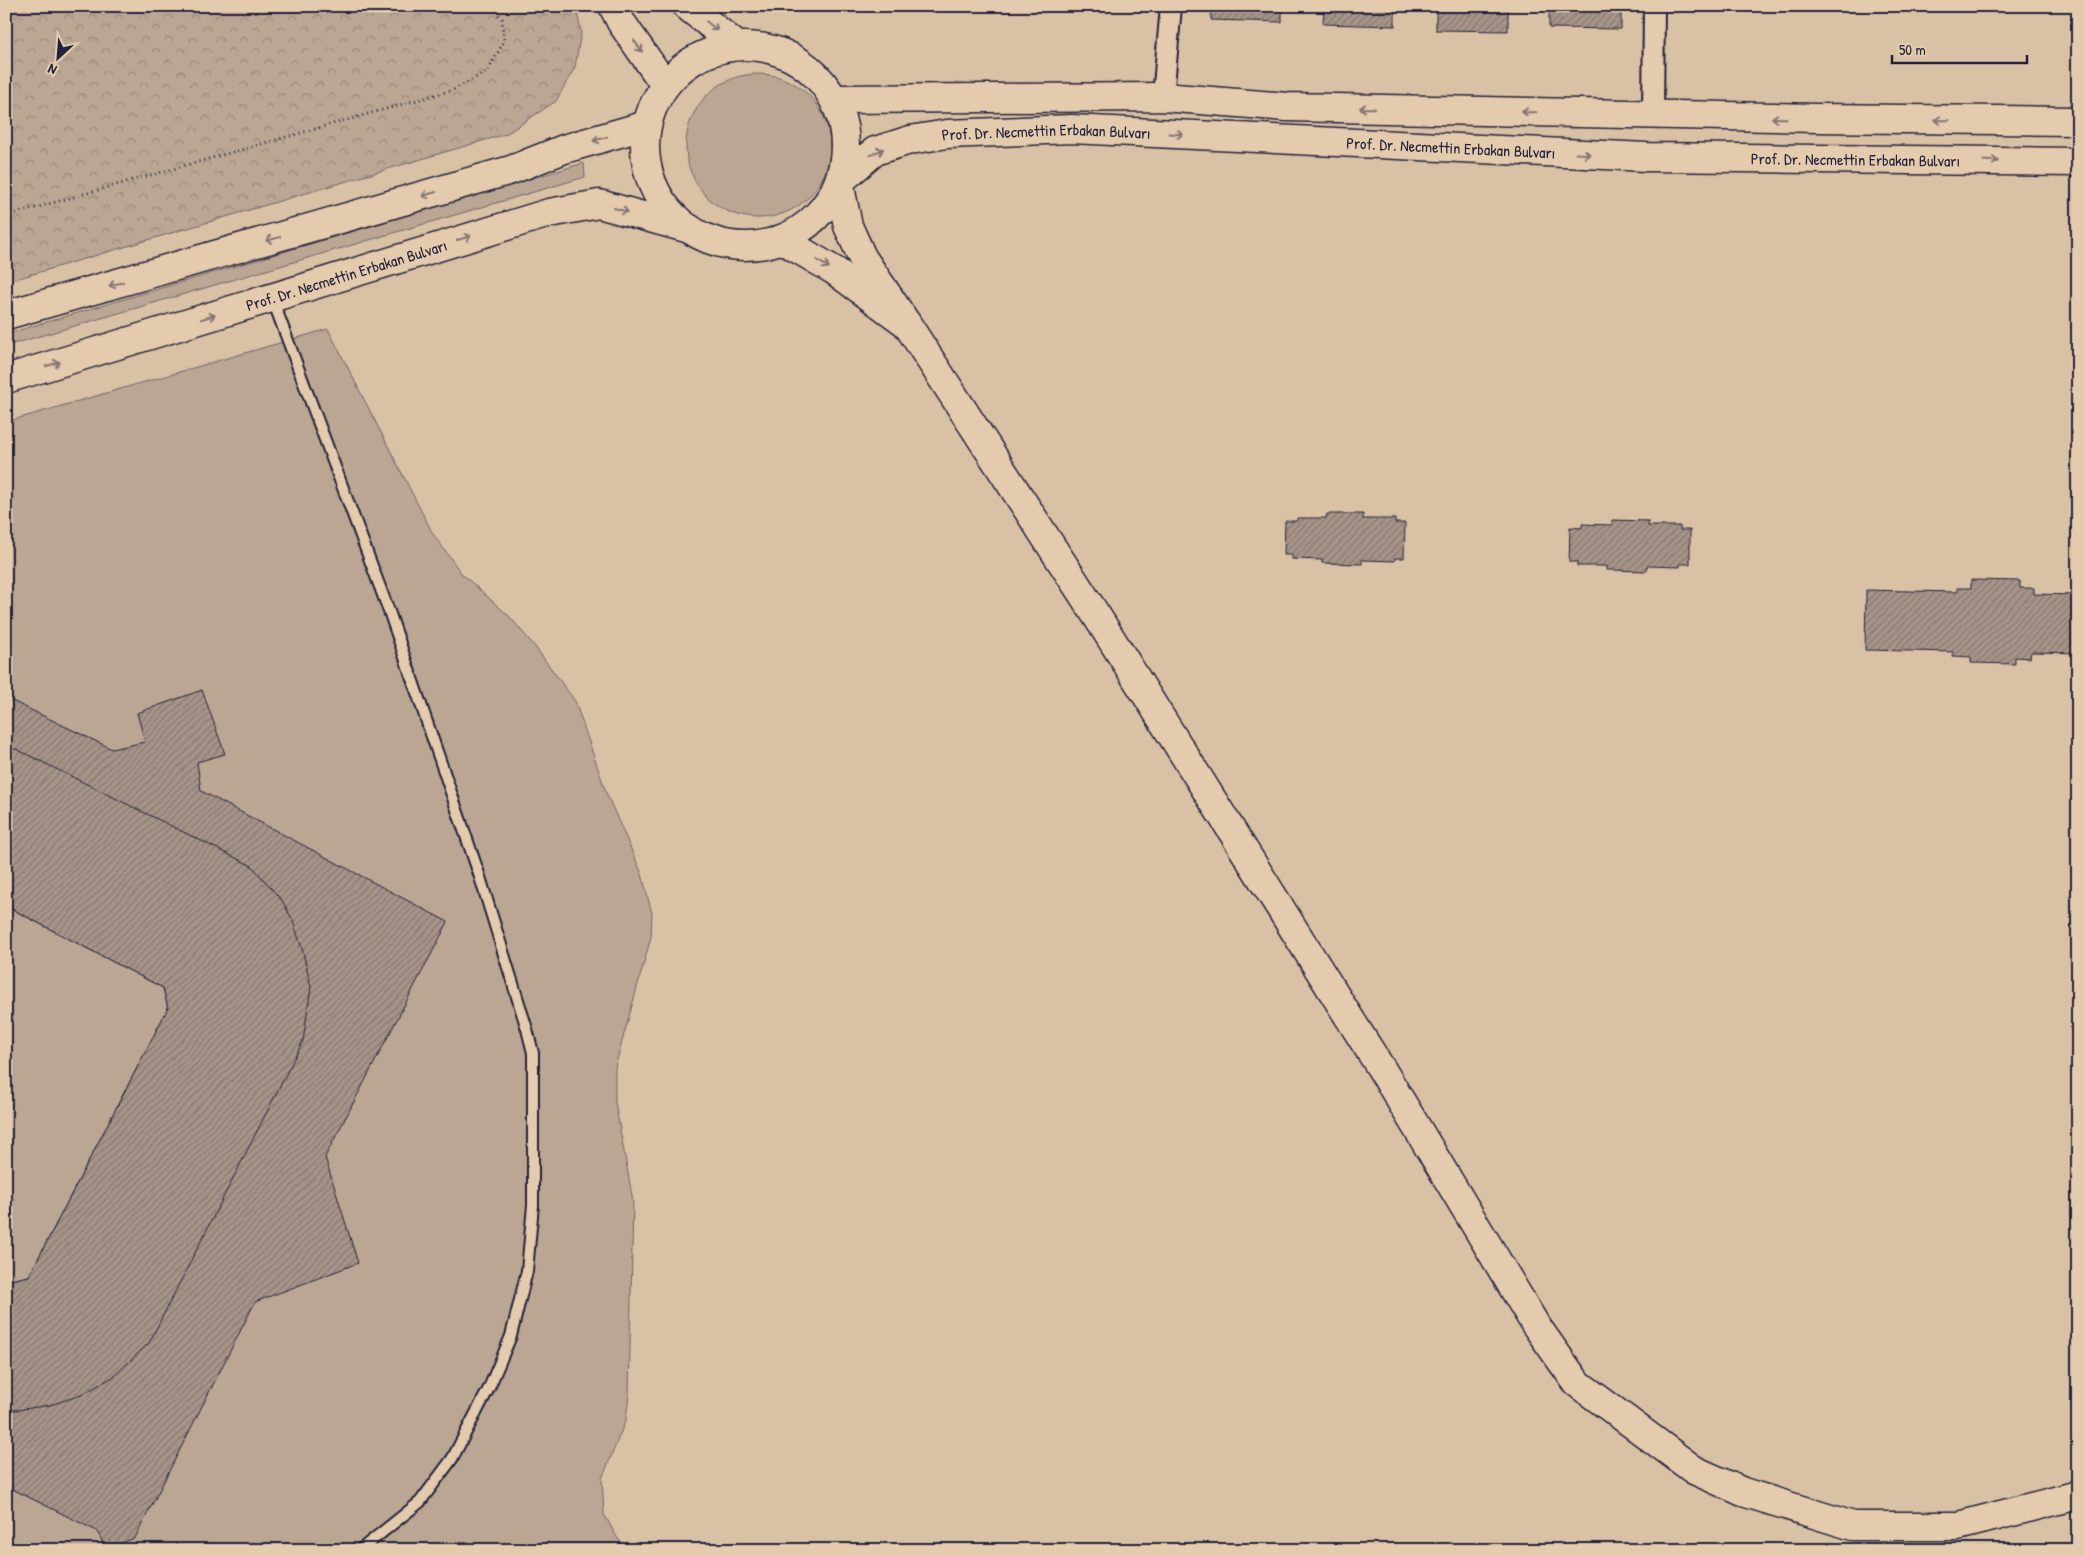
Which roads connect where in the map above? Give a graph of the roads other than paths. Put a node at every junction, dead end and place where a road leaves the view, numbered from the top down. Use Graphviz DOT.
graph roads {
  1 [pos="613,6"];
  2 [pos="687,6"];
  3 [pos="1171,6"];
  4 [pos="1654,6"];
  5 [pos="736,46"];
  6 [pos="665,85"];
  7 [pos="1163,97"];
  8 [pos="834,99"];
  9 [pos="1653,115"];
  10 [pos="2078,121"];
  11 [pos="647,124"];
  12 [pos="2078,162"];
  13 [pos="839,182"];
  14 [pos="690,229"];
  15 [pos="781,240"];
  16 [pos="272,297"];
  17 [pos="6,315"];
  18 [pos="907,324"];
  19 [pos="6,379"];
  20 [pos="2078,1495"];
  21 [pos="360,1550"];
  1 -- 6 [label="main road, one-way"];
  2 -- 5 [label="main road, one-way"];
  3 -- 7 [label="street"];
  4 -- 9 [label="street"];
  5 -- 6 [label="main road"];
  5 -- 8 [label="main road"];
  6 -- 11 [label="main road"];
  7 -- 8 [label="main road, Prof. Dr. Necmettin Erbakan Bulvarı"];
  9 -- 7 [label="main road, Prof. Dr. Necmettin Erbakan Bulvarı, one-way"];
  8 -- 13 [label="main road"];
  10 -- 9 [label="main road, Prof. Dr. Necmettin Erbakan Bulvarı, one-way"];
  11 -- 14 [label="main road"];
  11 -- 17 [label="main road, one-way"];
  13 -- 12 [label="main road, Prof. Dr. Necmettin Erbakan Bulvarı, one-way"];
  13 -- 15 [label="main road"];
  13 -- 18 [label="main road"];
  14 -- 15 [label="main road"];
  16 -- 14 [label="main road, Prof. Dr. Necmettin Erbakan Bulvarı, one-way"];
  15 -- 18 [label="main road, one-way"];
  19 -- 16 [label="main road, Prof. Dr. Necmettin Erbakan Bulvarı, one-way"];
  16 -- 21 [label="lane"];
  18 -- 20 [label="main road"];
}
